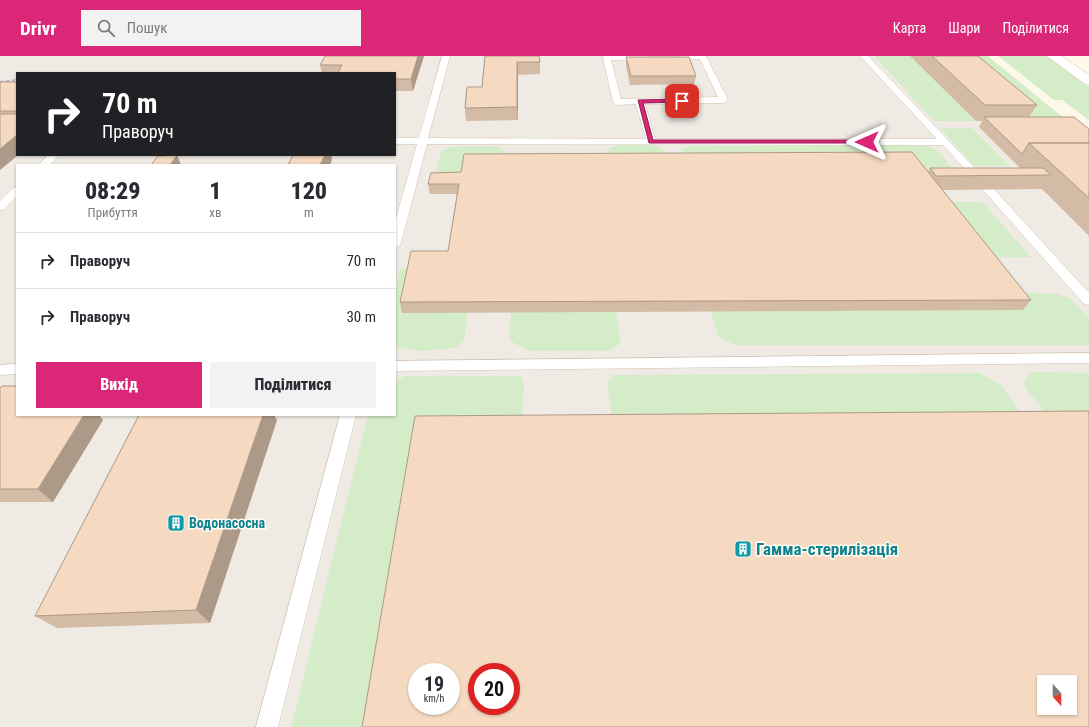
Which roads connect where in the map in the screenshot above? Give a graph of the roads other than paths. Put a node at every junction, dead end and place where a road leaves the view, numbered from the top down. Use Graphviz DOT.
graph roads {
  1 [pos="446,56"];
  2 [pos="864,56"];
  3 [pos="1053,56"];
  4 [pos="677,57"];
  5 [pos="658,58"];
  6 [pos="1089,81"];
  7 [pos="640,101"];
  8 [pos="396,141"];
  9 [pos="424,141"];
  10 [pos="651,141"];
  11 [pos="944,142"];
  12 [pos="53,156"];
  13 [pos="45,164"];
  14 [pos="16,191"];
  15 [pos="0,207"];
  16 [pos="396,239"];
  17 [pos="1089,301"];
  18 [pos="1089,358"];
  19 [pos="396,366"];
  20 [pos="16,369"];
  21 [pos="0,370"];
  22 [pos="348,416"];
  23 [pos="268,727"];
  1 -- 9 [label="lane"];
  2 -- 11 [label="lane"];
  3 -- 6 [label="street"];
  4 -- 7 [label="lane"];
  5 -- 7 [label="lane"];
  7 -- 10 [label="lane"];
  8 -- 9 [label="lane"];
  9 -- 10 [label="lane"];
  9 -- 16 [label="lane"];
  10 -- 11 [label="lane"];
  11 -- 17 [label="lane"];
  12 -- 13 [label="lane"];
  14 -- 15 [label="lane"];
  18 -- 19 [label="lane"];
  20 -- 21 [label="lane"];
  22 -- 23 [label="lane"];
}
